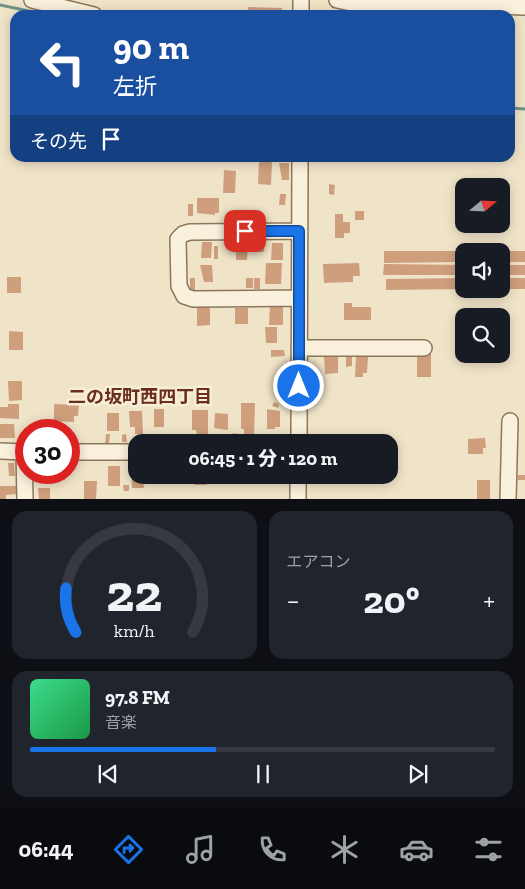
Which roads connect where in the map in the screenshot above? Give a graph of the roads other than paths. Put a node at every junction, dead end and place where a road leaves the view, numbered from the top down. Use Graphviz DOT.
graph roads {
  1 [pos="32,0"];
  2 [pos="336,0"];
  3 [pos="477,3"];
  4 [pos="525,7"];
  5 [pos="73,10"];
  6 [pos="300,162"];
  7 [pos="299,231"];
  8 [pos="299,298"];
  9 [pos="299,348"];
  10 [pos="424,348"];
  11 [pos="510,422"];
  12 [pos="298,434"];
  13 [pos="0,451"];
  14 [pos="15,452"];
  15 [pos="80,452"];
  16 [pos="128,452"];
  17 [pos="25,484"];
  18 [pos="298,484"];
  19 [pos="25,499"];
  20 [pos="298,499"];
  21 [pos="508,499"];
  1 -- 5 [label="street"];
  2 -- 3 [label="street"];
  3 -- 4 [label="street"];
  6 -- 7 [label="street"];
  7 -- 8 [label="street"];
  7 -- 8 [label="street"];
  8 -- 9 [label="street"];
  9 -- 10 [label="street"];
  9 -- 12 [label="street"];
  11 -- 21 [label="street"];
  13 -- 14 [label="street"];
  15 -- 16 [label="street"];
  17 -- 19 [label="street"];
  18 -- 20 [label="street"];
}
